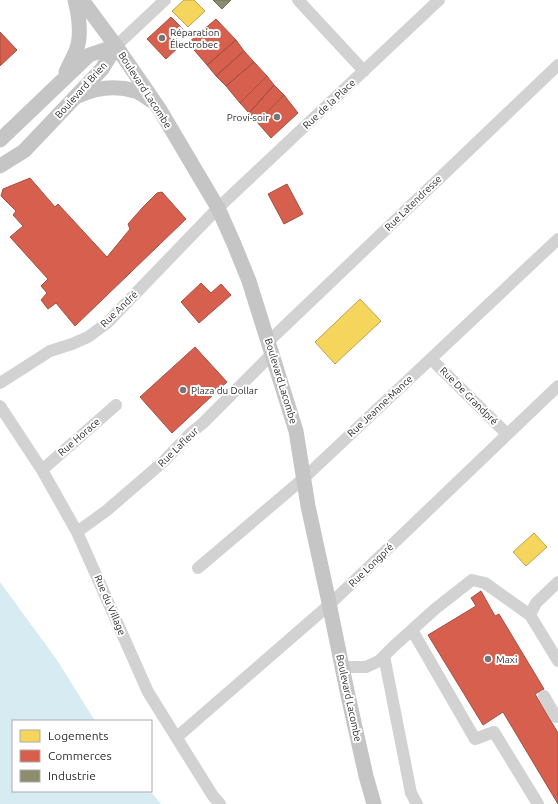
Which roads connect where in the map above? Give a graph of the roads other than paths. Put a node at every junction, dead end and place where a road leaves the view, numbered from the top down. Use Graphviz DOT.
graph roads {
  1 [pos="75,0"];
  2 [pos="82,0"];
  3 [pos="165,0"];
  4 [pos="439,0"];
  5 [pos="301,1"];
  6 [pos="116,46"];
  7 [pos="558,65"];
  8 [pos="364,71"];
  9 [pos="61,81"];
  10 [pos="76,97"];
  11 [pos="154,102"];
  12 [pos="1,138"];
  13 [pos="0,166"];
  14 [pos="218,208"];
  15 [pos="558,239"];
  16 [pos="270,348"];
  17 [pos="431,359"];
  18 [pos="0,383"];
  19 [pos="558,386"];
  20 [pos="116,405"];
  21 [pos="0,406"];
  22 [pos="507,434"];
  23 [pos="42,470"];
  24 [pos="304,478"];
  25 [pos="77,532"];
  26 [pos="198,568"];
  27 [pos="558,582"];
  28 [pos="329,604"];
  29 [pos="530,614"];
  30 [pos="412,630"];
  31 [pos="384,656"];
  32 [pos="558,661"];
  33 [pos="342,667"];
  34 [pos="544,696"];
  35 [pos="558,717"];
  36 [pos="177,737"];
  37 [pos="532,802"];
  38 [pos="220,804"];
  39 [pos="374,804"];
  40 [pos="417,804"];
  1 -- 9 [label="main road"];
  2 -- 6 [label="main road, Boulevard Lacombe"];
  3 -- 6 [label="street"];
  4 -- 8 [label="street, Rue de la Place"];
  5 -- 8 [label="street"];
  6 -- 9 [label="main road, Boulevard Brien"];
  6 -- 10 [label="main road, Boulevard Brien"];
  6 -- 11 [label="main road, Boulevard Lacombe"];
  7 -- 16 [label="street, Rue Latendresse"];
  8 -- 14 [label="street, Rue de la Place"];
  9 -- 12 [label="main road, Boulevard Brien"];
  10 -- 11 [label="main road"];
  10 -- 13 [label="main road, Boulevard Brien"];
  11 -- 14 [label="main road, Boulevard Lacombe"];
  14 -- 16 [label="main road, Boulevard Lacombe"];
  14 -- 18 [label="street, Rue André"];
  15 -- 17 [label="street, Rue Jeanne-Mance"];
  16 -- 24 [label="main road, Boulevard Lacombe"];
  16 -- 25 [label="street, Rue Lafleur"];
  17 -- 22 [label="street, Rue De Grandpré"];
  17 -- 24 [label="street, Rue Jeanne-Mance"];
  19 -- 22 [label="street, Rue Longpré"];
  20 -- 23 [label="street, Rue Horace"];
  21 -- 23 [label="street, Rue du Village"];
  22 -- 28 [label="street, Rue Longpré"];
  23 -- 25 [label="street, Rue du Village"];
  24 -- 26 [label="street, Rue Jeanne-Mance"];
  24 -- 28 [label="main road, Boulevard Lacombe"];
  25 -- 36 [label="street, Rue du Village"];
  27 -- 29 [label="street"];
  28 -- 33 [label="main road, Boulevard Lacombe"];
  28 -- 36 [label="street, Rue Longpré"];
  29 -- 30 [label="street"];
  29 -- 32 [label="street"];
  30 -- 31 [label="street"];
  30 -- 37 [label="street"];
  31 -- 33 [label="street"];
  31 -- 40 [label="street"];
  33 -- 39 [label="main road, Boulevard Lacombe"];
  34 -- 35 [label="street"];
  36 -- 38 [label="street, Rue du Village"];
}
